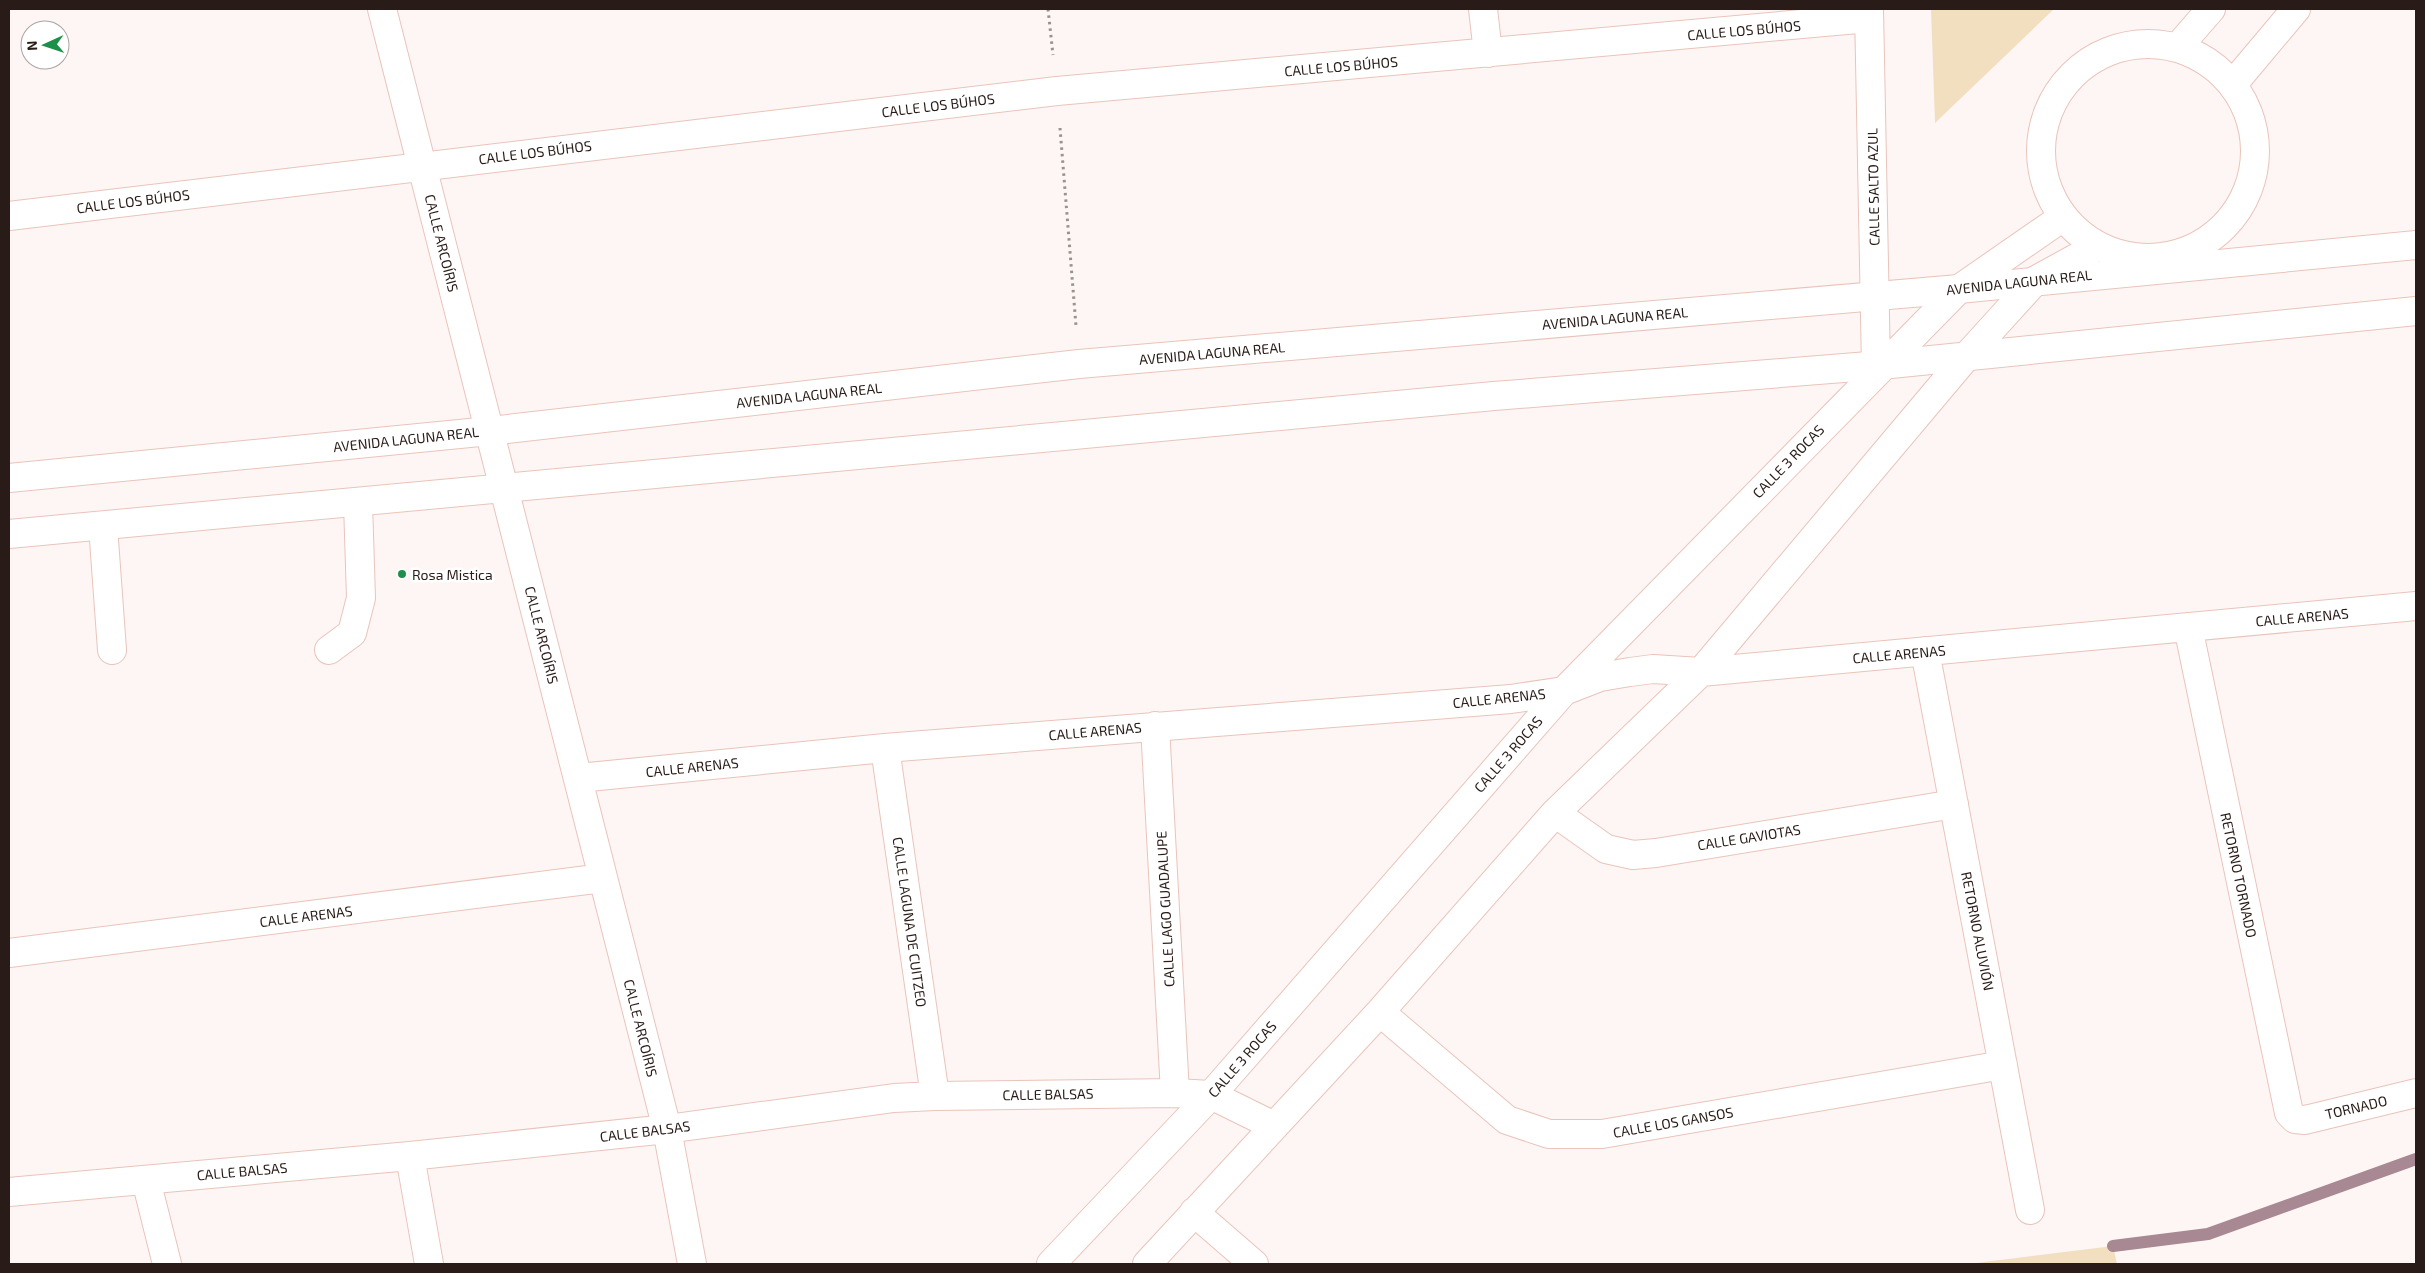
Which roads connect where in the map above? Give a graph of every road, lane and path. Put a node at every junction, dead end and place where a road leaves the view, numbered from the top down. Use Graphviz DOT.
graph roads {
  1 [pos="382,9"];
  2 [pos="1048,9"];
  3 [pos="1483,9"];
  4 [pos="2211,9"];
  5 [pos="2296,9"];
  6 [pos="1869,14"];
  7 [pos="2177,48"];
  8 [pos="1488,54"];
  9 [pos="2233,84"];
  10 [pos="1057,91"];
  11 [pos="422,166"];
  12 [pos="9,216"];
  13 [pos="2063,217"];
  14 [pos="2416,245"];
  15 [pos="2098,246"];
  16 [pos="2036,280"];
  17 [pos="1959,289"];
  18 [pos="1876,296"];
  19 [pos="2416,311"];
  20 [pos="1966,357"];
  21 [pos="1079,364"];
  22 [pos="1878,366"];
  23 [pos="490,431"];
  24 [pos="9,478"];
  25 [pos="504,490"];
  26 [pos="358,503"];
  27 [pos="103,526"];
  28 [pos="9,534"];
  29 [pos="2416,606"];
  30 [pos="2188,627"];
  31 [pos="112,650"];
  32 [pos="330,650"];
  33 [pos="1925,651"];
  34 [pos="1701,672"];
  35 [pos="1564,691"];
  36 [pos="1155,726"];
  37 [pos="885,748"];
  38 [pos="578,778"];
  39 [pos="1954,804"];
  40 [pos="1555,813"];
  41 [pos="603,878"];
  42 [pos="9,953"];
  43 [pos="1380,1012"];
  44 [pos="2003,1065"];
  45 [pos="1175,1092"];
  46 [pos="2416,1093"];
  47 [pos="1211,1095"];
  48 [pos="934,1096"];
  49 [pos="2296,1119"];
  50 [pos="1274,1126"];
  51 [pos="667,1129"];
  52 [pos="410,1156"];
  53 [pos="146,1180"];
  54 [pos="9,1192"];
  55 [pos="2030,1210"];
  56 [pos="1194,1212"];
  57 [pos="167,1264"];
  58 [pos="429,1264"];
  59 [pos="692,1264"];
  60 [pos="1051,1264"];
  61 [pos="1147,1264"];
  62 [pos="1254,1264"];
  1 -- 11 [label="street, CALLE ARCOÍRIS"];
  2 -- 10 [label="path"];
  3 -- 8 [label="street"];
  4 -- 7 [label="street"];
  5 -- 9 [label="street"];
  6 -- 8 [label="street, CALLE LOS BÚHOS"];
  6 -- 18 [label="street, CALLE SALTO AZUL"];
  7 -- 9 [label="street"];
  7 -- 13 [label="street"];
  8 -- 10 [label="street, CALLE LOS BÚHOS"];
  9 -- 15 [label="street"];
  10 -- 11 [label="street, CALLE LOS BÚHOS"];
  10 -- 21 [label="path"];
  11 -- 12 [label="street, CALLE LOS BÚHOS"];
  11 -- 23 [label="street, CALLE ARCOÍRIS"];
  13 -- 15 [label="street"];
  13 -- 17 [label="street, CALLE 3 ROCAS"];
  14 -- 16 [label="street, AVENIDA LAGUNA REAL"];
  15 -- 16 [label="street"];
  16 -- 17 [label="street, AVENIDA LAGUNA REAL"];
  16 -- 20 [label="street"];
  17 -- 18 [label="street, AVENIDA LAGUNA REAL"];
  17 -- 22 [label="street, CALLE 3 ROCAS"];
  18 -- 21 [label="street, AVENIDA LAGUNA REAL"];
  18 -- 22 [label="street, CALLE SALTO AZUL"];
  19 -- 20 [label="street"];
  20 -- 22 [label="street"];
  20 -- 34 [label="street"];
  21 -- 23 [label="street, AVENIDA LAGUNA REAL"];
  22 -- 25 [label="street"];
  22 -- 35 [label="street, CALLE 3 ROCAS"];
  23 -- 24 [label="street, AVENIDA LAGUNA REAL"];
  23 -- 25 [label="street, CALLE ARCOÍRIS"];
  25 -- 26 [label="street"];
  25 -- 38 [label="street, CALLE ARCOÍRIS"];
  26 -- 27 [label="street"];
  26 -- 32 [label="street"];
  27 -- 28 [label="street"];
  27 -- 31 [label="street"];
  29 -- 30 [label="street, CALLE ARENAS"];
  30 -- 33 [label="street, CALLE ARENAS"];
  30 -- 49 [label="street, RETORNO TORNADO"];
  33 -- 34 [label="street, CALLE ARENAS"];
  33 -- 39 [label="street, RETORNO ALUVIÓN"];
  34 -- 35 [label="street, CALLE ARENAS"];
  34 -- 40 [label="street"];
  35 -- 36 [label="street, CALLE ARENAS"];
  35 -- 47 [label="street, CALLE 3 ROCAS"];
  36 -- 37 [label="street, CALLE ARENAS"];
  36 -- 45 [label="street, CALLE LAGO GUADALUPE"];
  37 -- 38 [label="street, CALLE ARENAS"];
  37 -- 48 [label="street, CALLE LAGUNA DE CUITZEO"];
  38 -- 41 [label="street, CALLE ARCOÍRIS"];
  39 -- 40 [label="street, CALLE GAVIOTAS"];
  39 -- 44 [label="street, RETORNO ALUVIÓN"];
  40 -- 43 [label="street"];
  41 -- 42 [label="street, CALLE ARENAS"];
  41 -- 51 [label="street, CALLE ARCOÍRIS"];
  43 -- 44 [label="street, CALLE LOS GANSOS"];
  43 -- 50 [label="street"];
  44 -- 55 [label="street, RETORNO ALUVIÓN"];
  45 -- 47 [label="street, CALLE BALSAS"];
  45 -- 48 [label="street, CALLE BALSAS"];
  46 -- 49 [label="street, TORNADO"];
  47 -- 50 [label="street, CALLE BALSAS"];
  47 -- 60 [label="street, CALLE 3 ROCAS"];
  48 -- 51 [label="street, CALLE BALSAS"];
  50 -- 56 [label="street"];
  51 -- 52 [label="street, CALLE BALSAS"];
  51 -- 59 [label="street, CALLE ARCOÍRIS"];
  52 -- 53 [label="street, CALLE BALSAS"];
  52 -- 58 [label="street"];
  53 -- 54 [label="street, CALLE BALSAS"];
  53 -- 57 [label="street"];
  56 -- 61 [label="street"];
  56 -- 62 [label="street"];
}
